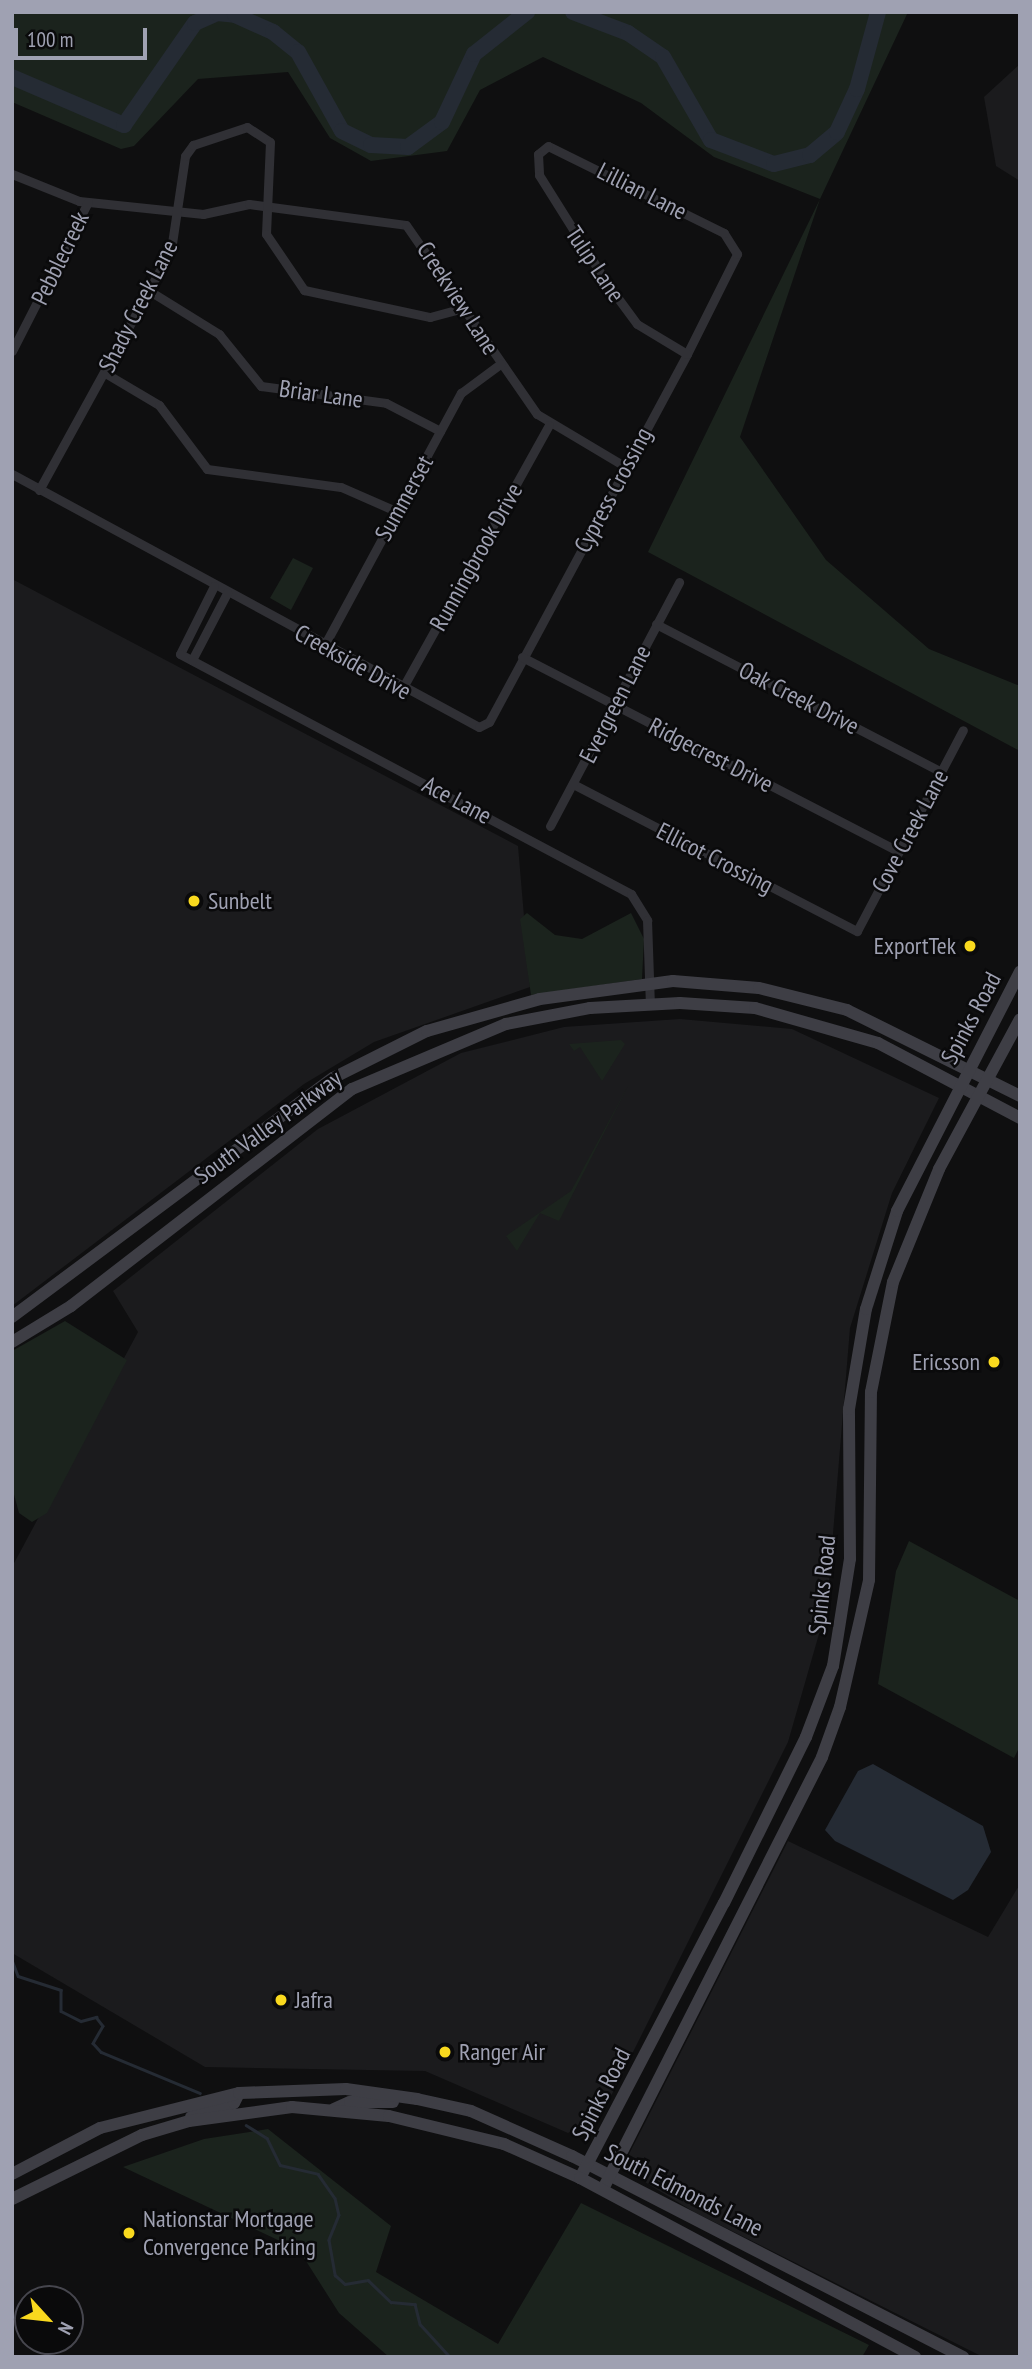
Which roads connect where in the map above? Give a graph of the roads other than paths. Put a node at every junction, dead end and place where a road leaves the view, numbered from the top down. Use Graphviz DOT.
graph roads {
  1 [pos="542,152"];
  2 [pos="12,174"];
  3 [pos="88,202"];
  4 [pos="267,206"];
  5 [pos="178,213"];
  6 [pos="737,248"];
  7 [pos="148,290"];
  8 [pos="464,308"];
  9 [pos="12,351"];
  10 [pos="687,354"];
  11 [pos="500,364"];
  12 [pos="104,373"];
  13 [pos="549,425"];
  14 [pos="440,430"];
  15 [pos="626,467"];
  16 [pos="12,474"];
  17 [pos="39,490"];
  18 [pos="396,511"];
  19 [pos="679,582"];
  20 [pos="214,586"];
  21 [pos="227,593"];
  22 [pos="656,624"];
  23 [pos="324,646"];
  24 [pos="522,657"];
  25 [pos="192,660"];
  26 [pos="402,689"];
  27 [pos="615,705"];
  28 [pos="479,727"];
  29 [pos="962,730"];
  30 [pos="941,772"];
  31 [pos="573,784"];
  32 [pos="550,826"];
  33 [pos="899,852"];
  34 [pos="857,931"];
  35 [pos="1020,972"];
  36 [pos="651,984"];
  37 [pos="650,1004"];
  38 [pos="1020,1019"];
  39 [pos="410,1039"];
  40 [pos="419,1057"];
  41 [pos="968,1069"];
  42 [pos="988,1080"];
  43 [pos="959,1086"];
  44 [pos="979,1096"];
  45 [pos="1020,1096"];
  46 [pos="1020,1118"];
  47 [pos="56,1284"];
  48 [pos="71,1306"];
  49 [pos="12,1317"];
  50 [pos="12,1342"];
  51 [pos="849,1489"];
  52 [pos="871,1489"];
  53 [pos="832,1666"];
  54 [pos="850,1669"];
  55 [pos="239,2092"];
  56 [pos="398,2097"];
  57 [pos="334,2110"];
  58 [pos="189,2121"];
  59 [pos="588,2164"];
  60 [pos="12,2174"];
  61 [pos="610,2175"];
  62 [pos="579,2178"];
  63 [pos="603,2189"];
  64 [pos="12,2199"];
  65 [pos="908,2330"];
  66 [pos="894,2346"];
  67 [pos="915,2357"];
  68 [pos="963,2357"];
  1 -- 6 [label="street, Lillian Lane"];
  1 -- 10 [label="street, Tulip Lane"];
  2 -- 3 [label="street, Creekview Lane"];
  3 -- 5 [label="street, Creekview Lane"];
  3 -- 9 [label="street, Pebblecreek"];
  4 -- 5 [label="street, Creekview Lane"];
  4 -- 5 [label="street, Shady Creek Lane"];
  4 -- 8 [label="street, Creekview Lane"];
  4 -- 8 [label="street, Shady Creek Lane"];
  5 -- 7 [label="street, Shady Creek Lane"];
  6 -- 10 [label="street, Cypress Crossing"];
  7 -- 12 [label="street, Shady Creek Lane"];
  7 -- 14 [label="street, Briar Lane"];
  8 -- 11 [label="street, Creekview Lane"];
  10 -- 15 [label="street, Cypress Crossing"];
  11 -- 13 [label="street, Creekview Lane"];
  11 -- 14 [label="street, Summerset"];
  12 -- 17 [label="street, Shady Creek Lane"];
  12 -- 18 [label="street"];
  13 -- 15 [label="street, Creekview Lane"];
  13 -- 26 [label="street, Runningbrook Drive"];
  14 -- 18 [label="street, Summerset"];
  15 -- 24 [label="street, Cypress Crossing"];
  16 -- 17 [label="street, Creekside Drive"];
  17 -- 20 [label="street, Creekside Drive"];
  18 -- 23 [label="street, Summerset"];
  19 -- 22 [label="street, Evergreen Lane"];
  20 -- 21 [label="street, Creekside Drive"];
  20 -- 25 [label="street, Ace Lane"];
  21 -- 23 [label="street, Creekside Drive"];
  21 -- 25 [label="street"];
  22 -- 27 [label="street, Evergreen Lane"];
  22 -- 30 [label="street, Oak Creek Drive"];
  23 -- 26 [label="street, Creekside Drive"];
  24 -- 27 [label="street, Ridgecrest Drive"];
  24 -- 28 [label="street, Cypress Crossing"];
  25 -- 36 [label="street, Ace Lane"];
  26 -- 28 [label="street, Creekside Drive"];
  27 -- 31 [label="street, Evergreen Lane"];
  27 -- 33 [label="street, Ridgecrest Drive"];
  29 -- 30 [label="street, Cove Creek Lane"];
  30 -- 33 [label="street, Cove Creek Lane"];
  31 -- 32 [label="street, Evergreen Lane"];
  31 -- 34 [label="street, Ellicot Crossing"];
  33 -- 34 [label="street, Cove Creek Lane"];
  35 -- 41 [label="main road, Spinks Road"];
  36 -- 37 [label="street, Ace Lane"];
  36 -- 39 [label="main road, South Valley Parkway"];
  36 -- 41 [label="main road, South Valley Parkway"];
  37 -- 40 [label="main road, South Valley Parkway"];
  37 -- 43 [label="main road, South Valley Parkway"];
  38 -- 42 [label="main road, Spinks Road"];
  39 -- 40 [label="main road"];
  39 -- 47 [label="main road, South Valley Parkway"];
  40 -- 48 [label="main road, South Valley Parkway"];
  41 -- 42 [label="main road, South Valley Parkway"];
  41 -- 43 [label="main road, Spinks Road"];
  42 -- 44 [label="main road, Spinks Road"];
  42 -- 45 [label="main road, South Valley Parkway"];
  43 -- 44 [label="main road, South Valley Parkway"];
  43 -- 51 [label="main road, Spinks Road"];
  44 -- 46 [label="main road, South Valley Parkway"];
  44 -- 52 [label="main road, Spinks Road"];
  47 -- 48 [label="main road"];
  47 -- 49 [label="main road, South Valley Parkway"];
  48 -- 50 [label="main road, South Valley Parkway"];
  51 -- 52 [label="main road"];
  51 -- 53 [label="main road, Spinks Road"];
  52 -- 54 [label="main road, Spinks Road"];
  53 -- 54 [label="main road"];
  53 -- 59 [label="main road, Spinks Road"];
  54 -- 61 [label="main road, Spinks Road"];
  55 -- 56 [label="main road, South Edmonds Lane"];
  55 -- 58 [label="main road"];
  55 -- 60 [label="main road, South Edmonds Lane"];
  56 -- 57 [label="main road"];
  56 -- 59 [label="main road, South Edmonds Lane"];
  57 -- 58 [label="main road, South Edmonds Lane"];
  57 -- 62 [label="main road, South Edmonds Lane"];
  58 -- 64 [label="main road, South Edmonds Lane"];
  59 -- 61 [label="main road, South Edmonds Lane"];
  59 -- 62 [label="main road, Spinks Road"];
  61 -- 63 [label="main road, Spinks Road"];
  61 -- 65 [label="main road, South Edmonds Lane"];
  62 -- 63 [label="main road, South Edmonds Lane"];
  63 -- 66 [label="main road, South Edmonds Lane"];
  65 -- 66 [label="main road"];
  65 -- 68 [label="main road, South Edmonds Lane"];
  66 -- 67 [label="main road, South Edmonds Lane"];
}
